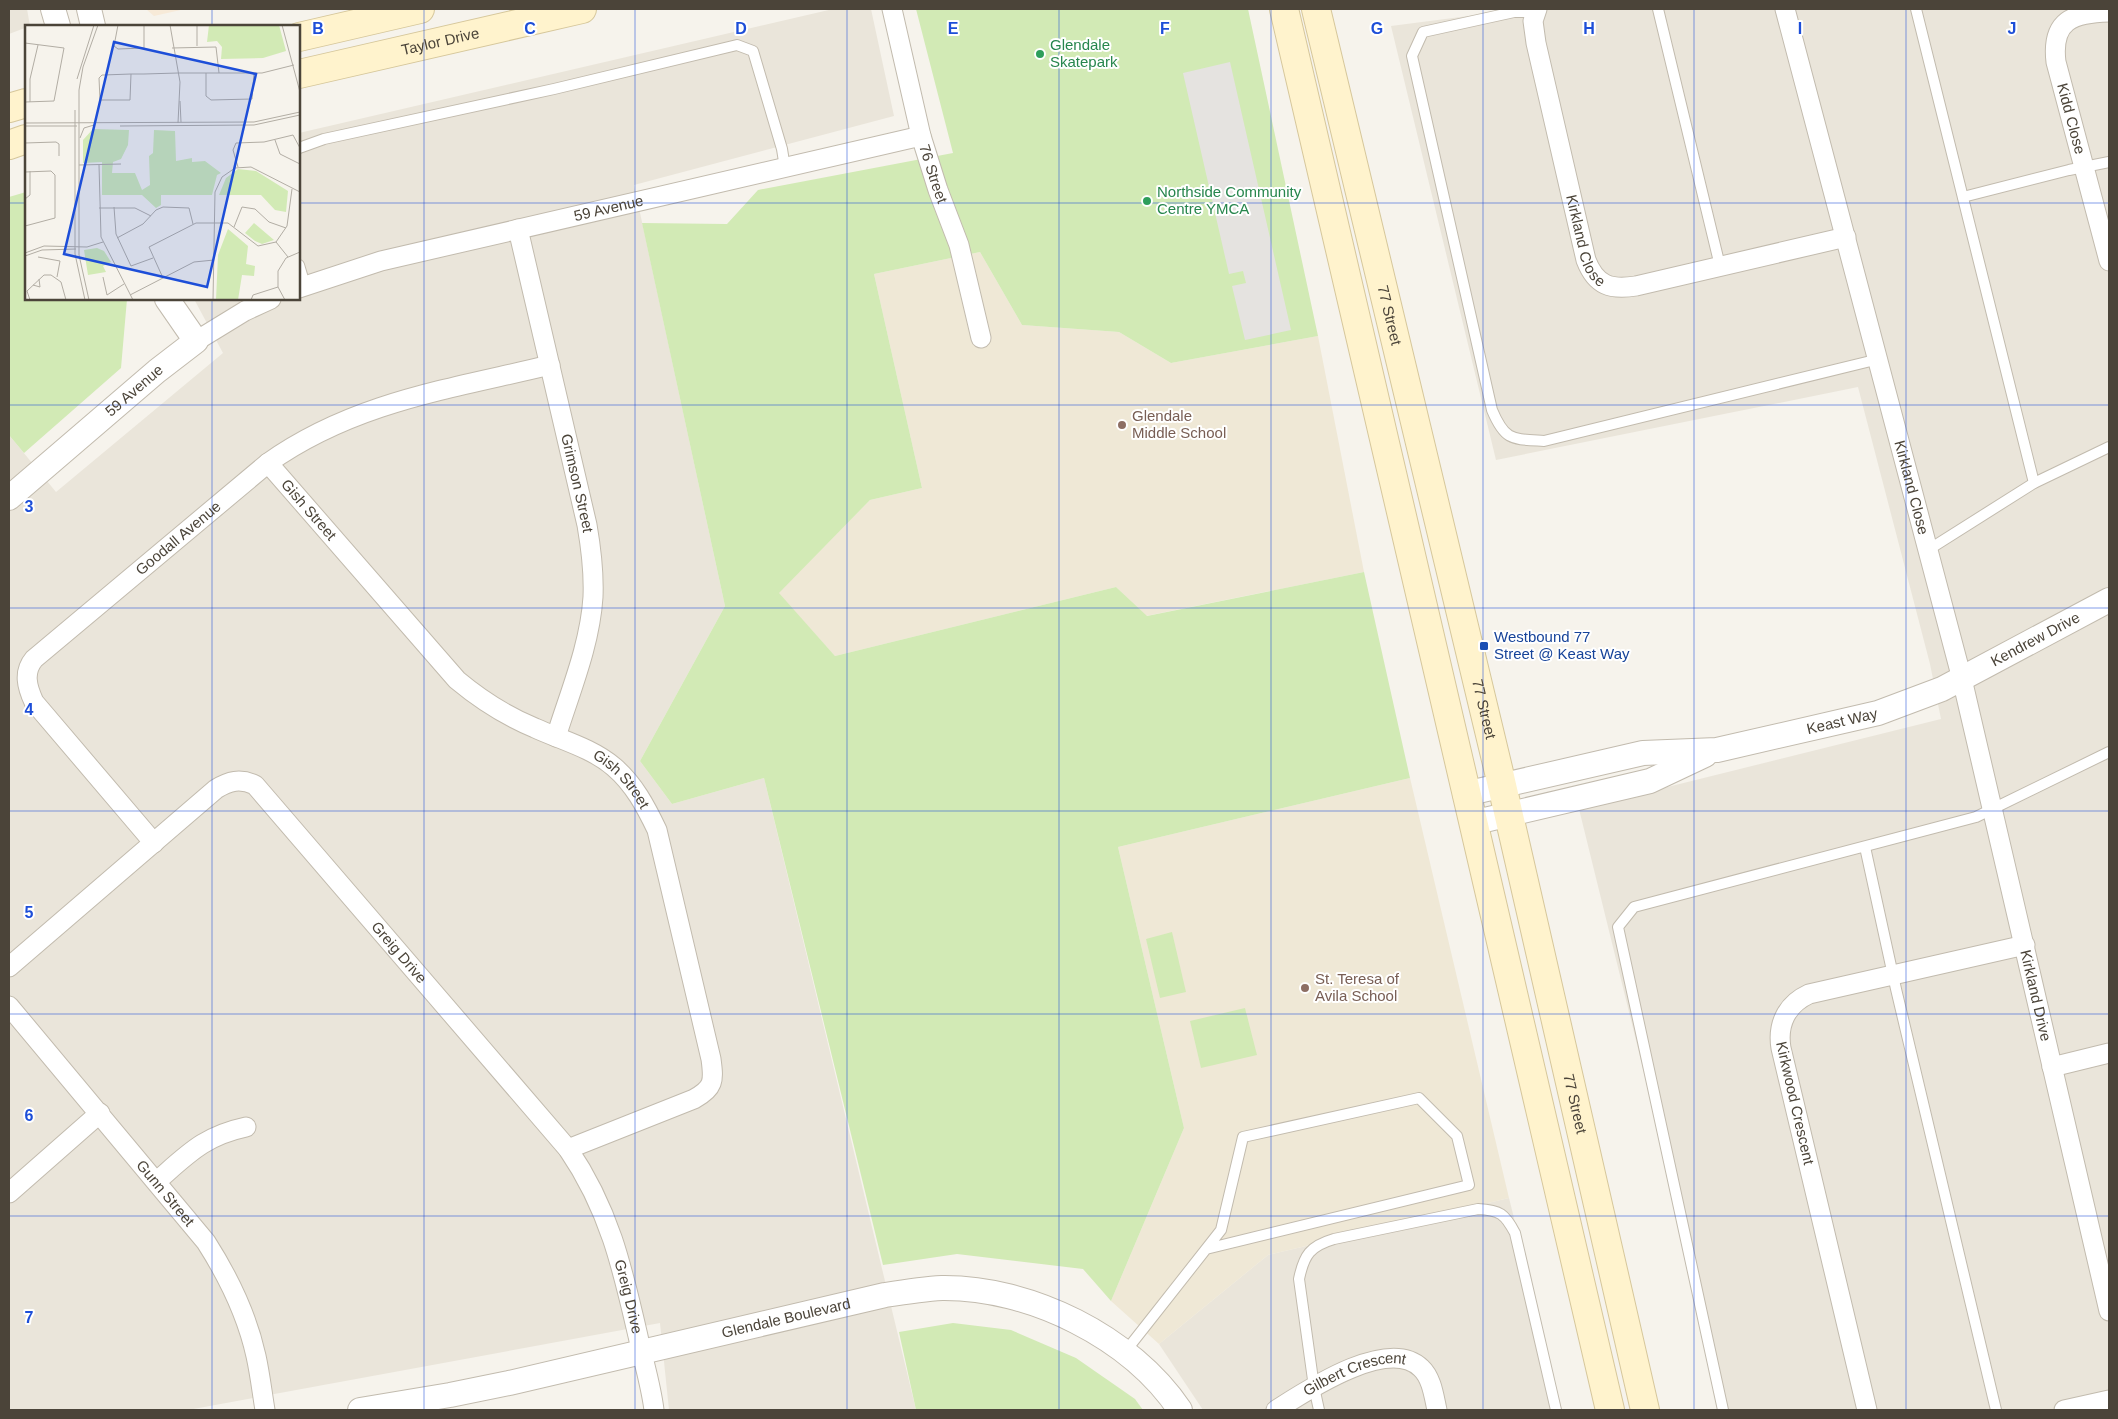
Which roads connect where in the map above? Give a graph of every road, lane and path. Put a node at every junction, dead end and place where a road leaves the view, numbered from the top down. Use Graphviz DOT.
graph roads {
  1 [pos="53,9"];
  2 [pos="89,9"];
  3 [pos="420,9"];
  4 [pos="582,9"];
  5 [pos="892,9"];
  6 [pos="1284,9"];
  7 [pos="1658,9"];
  8 [pos="1785,9"];
  9 [pos="1916,9"];
  10 [pos="1536,10"];
  11 [pos="2109,12"];
  12 [pos="1320,17"];
  13 [pos="58,25"];
  14 [pos="93,25"];
  15 [pos="300,37"];
  16 [pos="300,74"];
  17 [pos="25,103"];
  18 [pos="9,108"];
  19 [pos="921,136"];
  20 [pos="25,139"];
  21 [pos="9,144"];
  22 [pos="300,148"];
  23 [pos="2109,162"];
  24 [pos="2084,166"];
  25 [pos="785,168"];
  26 [pos="1963,197"];
  27 [pos="518,229"];
  28 [pos="1846,237"];
  29 [pos="2109,261"];
  30 [pos="1720,266"];
  31 [pos="300,272"];
  32 [pos="302,287"];
  33 [pos="168,300"];
  34 [pos="269,300"];
  35 [pos="981,338"];
  36 [pos="196,341"];
  37 [pos="1879,359"];
  38 [pos="550,365"];
  39 [pos="2109,447"];
  40 [pos="268,463"];
  41 [pos="2034,483"];
  42 [pos="9,498"];
  43 [pos="1928,550"];
  44 [pos="2109,600"];
  45 [pos="1962,679"];
  46 [pos="556,737"];
  47 [pos="1716,750"];
  48 [pos="2109,752"];
  49 [pos="1502,785"];
  50 [pos="1465,794"];
  51 [pos="1993,809"];
  52 [pos="1509,814"];
  53 [pos="1472,823"];
  54 [pos="154,842"];
  55 [pos="1865,847"];
  56 [pos="2025,945"];
  57 [pos="9,967"];
  58 [pos="1893,974"];
  59 [pos="9,1006"];
  60 [pos="2109,1053"];
  61 [pos="2052,1067"];
  62 [pos="100,1114"];
  63 [pos="246,1127"];
  64 [pos="568,1149"];
  65 [pos="157,1181"];
  66 [pos="9,1194"];
  67 [pos="1206,1249"];
  68 [pos="2109,1311"];
  69 [pos="1125,1352"];
  70 [pos="642,1353"];
  71 [pos="1314,1387"];
  72 [pos="2109,1400"];
  73 [pos="264,1410"];
  74 [pos="360,1410"];
  75 [pos="654,1410"];
  76 [pos="1180,1410"];
  77 [pos="1276,1410"];
  78 [pos="1319,1410"];
  79 [pos="1437,1410"];
  80 [pos="1556,1410"];
  81 [pos="1610,1410"];
  82 [pos="1646,1410"];
  83 [pos="1723,1410"];
  84 [pos="1867,1410"];
  85 [pos="1996,1410"];
  86 [pos="2064,1410"];
  1 -- 13 [label="street"];
  2 -- 14 [label="street"];
  3 -- 15 [label="main road"];
  4 -- 16 [label="main road, Taylor Drive"];
  5 -- 19 [label="street, 76 Street"];
  6 -- 50 [label="main road"];
  7 -- 30 [label="lane"];
  8 -- 28 [label="street, Kirkland Close"];
  9 -- 26 [label="lane"];
  10 -- 30 [label="street, Kirkland Close"];
  10 -- 37 [label="lane"];
  11 -- 24 [label="street, Kidd Close"];
  12 -- 49 [label="main road, 77 Street"];
  17 -- 18 [label="main road"];
  19 -- 25 [label="street, 59 Avenue"];
  19 -- 35 [label="street, 76 Street"];
  20 -- 21 [label="main road"];
  22 -- 25 [label="lane"];
  23 -- 24 [label="lane"];
  24 -- 26 [label="lane"];
  24 -- 29 [label="street, Kidd Close"];
  25 -- 27 [label="street, 59 Avenue"];
  26 -- 41 [label="lane"];
  27 -- 32 [label="street, 59 Avenue"];
  27 -- 38 [label="street, Grimson Street"];
  28 -- 30 [label="street, Kirkland Close"];
  28 -- 37 [label="street, Kirkland Close"];
  31 -- 32 [label="lane"];
  33 -- 36 [label="street"];
  34 -- 36 [label="street, 59 Avenue"];
  36 -- 42 [label="street, 59 Avenue"];
  37 -- 43 [label="street, Kirkland Close"];
  38 -- 40 [label="street, Goodall Avenue"];
  38 -- 46 [label="street, Grimson Street"];
  39 -- 41 [label="lane"];
  40 -- 46 [label="street, Gish Street"];
  40 -- 54 [label="street, Goodall Avenue"];
  41 -- 43 [label="lane"];
  43 -- 45 [label="street, Kirkland Close"];
  44 -- 45 [label="street, Kendrew Drive"];
  45 -- 47 [label="street, Keast Way"];
  45 -- 51 [label="street, Kirkland Drive"];
  46 -- 64 [label="street, Gish Street"];
  47 -- 49 [label="street, Keast Way"];
  47 -- 52 [label="street, Keast Way"];
  48 -- 51 [label="lane"];
  49 -- 50 [label="street, Keast Way"];
  49 -- 52 [label="main road, 77 Street"];
  50 -- 53 [label="main road"];
  51 -- 55 [label="lane"];
  51 -- 56 [label="street, Kirkland Drive"];
  52 -- 53 [label="street, Keast Way"];
  52 -- 82 [label="main road, 77 Street"];
  53 -- 81 [label="main road"];
  54 -- 57 [label="street, Greig Drive"];
  54 -- 64 [label="street, Greig Drive"];
  55 -- 58 [label="lane"];
  55 -- 83 [label="lane"];
  56 -- 58 [label="street, Kirkwood Crescent"];
  56 -- 61 [label="street, Kirkland Drive"];
  58 -- 84 [label="street, Kirkwood Crescent"];
  58 -- 85 [label="lane"];
  59 -- 62 [label="street, Gunn Street"];
  60 -- 61 [label="street"];
  61 -- 68 [label="street, Kirkland Drive"];
  62 -- 65 [label="street, Gunn Street"];
  62 -- 66 [label="street"];
  63 -- 65 [label="street"];
  64 -- 70 [label="street, Greig Drive"];
  65 -- 73 [label="street, Gunn Street"];
  67 -- 67 [label="lane"];
  67 -- 69 [label="lane"];
  69 -- 70 [label="street, Glendale Boulevard"];
  69 -- 76 [label="street, Glendale Boulevard"];
  70 -- 74 [label="street, Glendale Boulevard"];
  70 -- 75 [label="street, Greig Drive"];
  71 -- 77 [label="street, Gilbert Crescent"];
  71 -- 78 [label="lane"];
  71 -- 79 [label="street, Gilbert Crescent"];
  71 -- 80 [label="lane"];
  72 -- 86 [label="street"];
}
